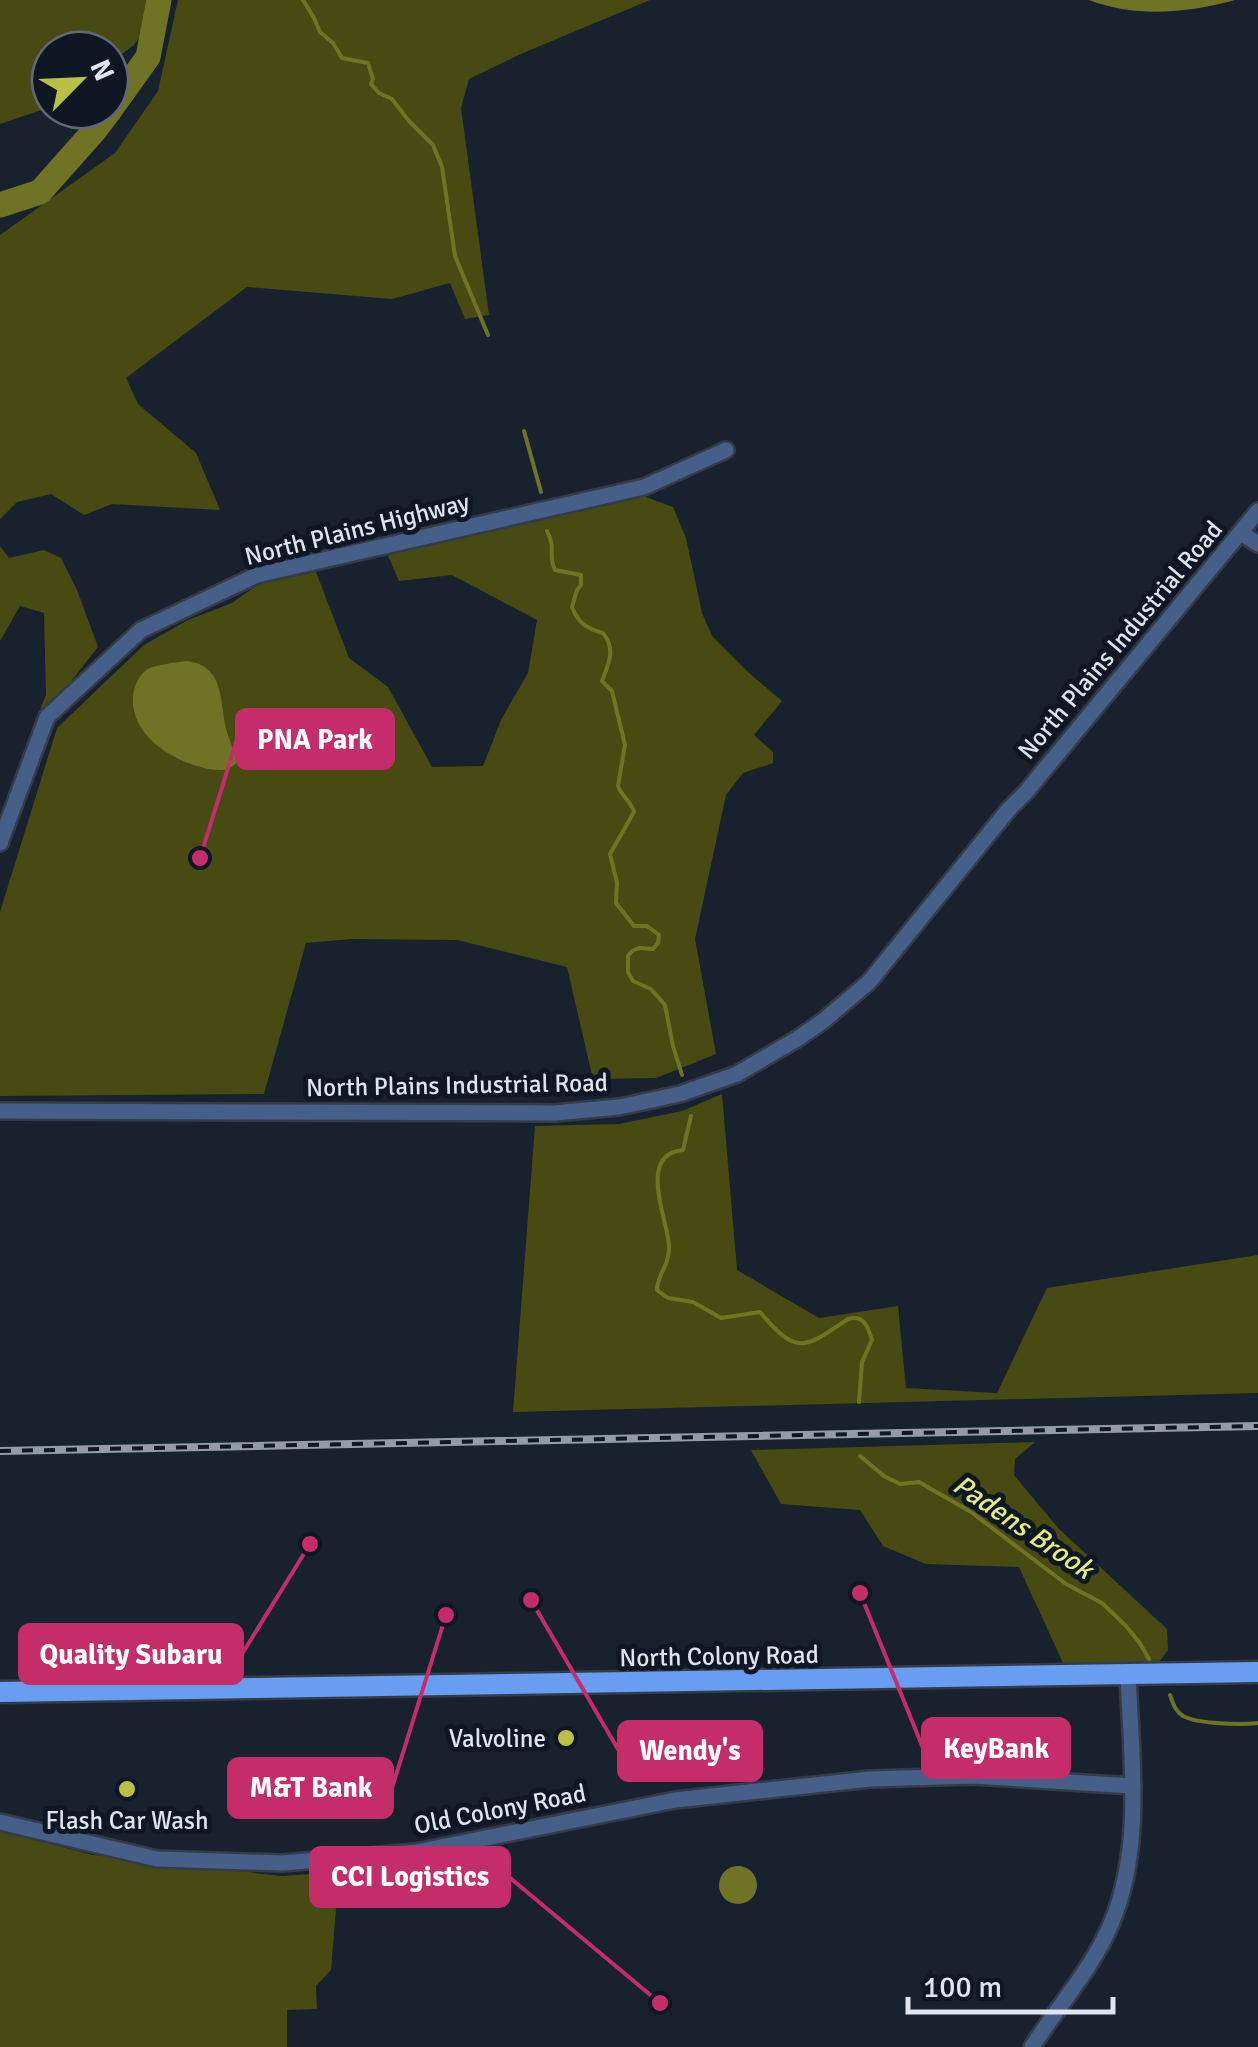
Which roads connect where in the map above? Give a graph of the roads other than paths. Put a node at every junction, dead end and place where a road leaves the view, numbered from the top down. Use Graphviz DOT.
graph roads {
  1 [pos="726,450"];
  2 [pos="1258,511"];
  3 [pos="1241,532"];
  4 [pos="1258,544"];
  5 [pos="0,843"];
  6 [pos="0,1111"];
  7 [pos="1258,1672"];
  8 [pos="1128,1674"];
  9 [pos="0,1692"];
  10 [pos="1132,1786"];
  11 [pos="0,1822"];
  12 [pos="1032,2047"];
  1 -- 5 [label="street, North Plains Highway"];
  2 -- 3 [label="street, North Plains Industrial Road"];
  3 -- 4 [label="street"];
  3 -- 6 [label="street, North Plains Industrial Road"];
  7 -- 8 [label="main road, North Colony Road"];
  8 -- 9 [label="main road, North Colony Road"];
  8 -- 10 [label="street"];
  10 -- 11 [label="street, Old Colony Road"];
  10 -- 12 [label="street"];
}
